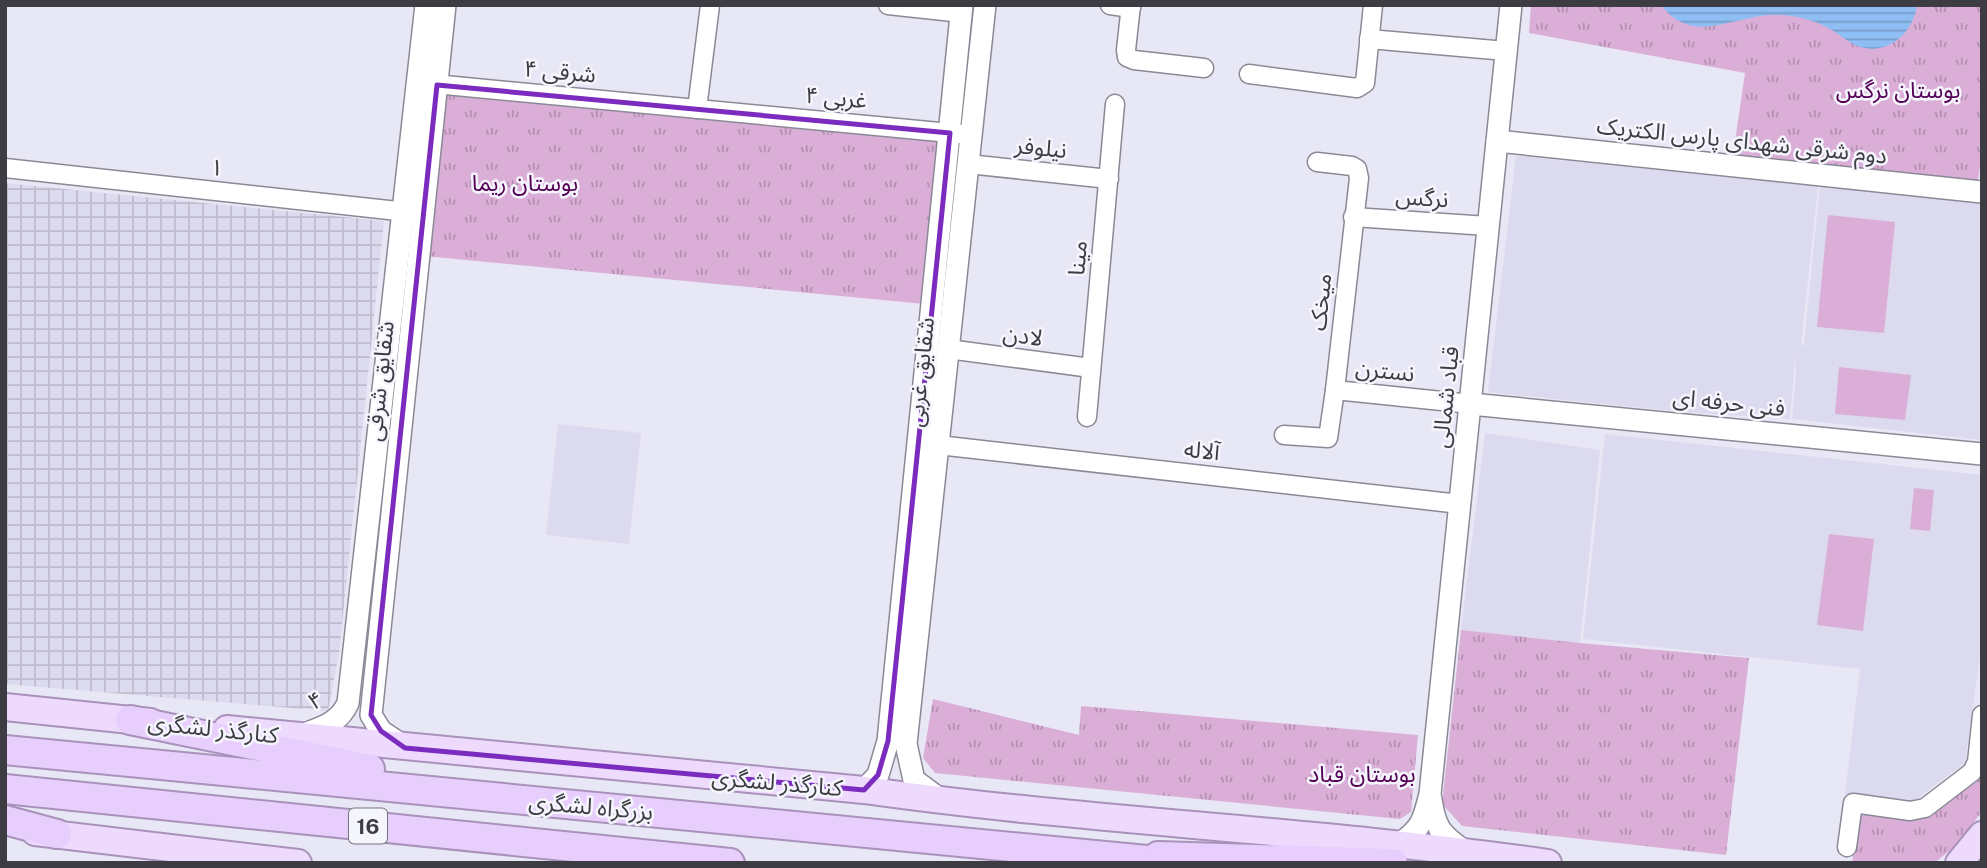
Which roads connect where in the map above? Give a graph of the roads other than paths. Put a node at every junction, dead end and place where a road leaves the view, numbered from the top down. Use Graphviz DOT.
graph roads {
  1 [pos="426,5"];
  2 [pos="445,5"];
  3 [pos="710,5"];
  4 [pos="888,5"];
  5 [pos="985,5"];
  6 [pos="1110,5"];
  7 [pos="1373,5"];
  8 [pos="1511,5"];
  9 [pos="1131,7"];
  10 [pos="962,9"];
  11 [pos="1369,39"];
  12 [pos="1506,51"];
  13 [pos="1204,68"];
  14 [pos="1249,74"];
  15 [pos="427,84"];
  16 [pos="1115,104"];
  17 [pos="697,109"];
  18 [pos="950,133"];
  19 [pos="971,135"];
  20 [pos="1497,141"];
  21 [pos="1317,162"];
  22 [pos="968,164"];
  23 [pos="5,169"];
  24 [pos="1109,179"];
  25 [pos="1982,192"];
  26 [pos="414,213"];
  27 [pos="1353,217"];
  28 [pos="1488,226"];
  29 [pos="948,349"];
  30 [pos="1091,368"];
  31 [pos="1335,390"];
  32 [pos="1471,404"];
  33 [pos="1087,417"];
  34 [pos="1284,435"];
  35 [pos="938,445"];
  36 [pos="1982,454"];
  37 [pos="1460,504"];
  38 [pos="920,517"];
  39 [pos="348,703"];
  40 [pos="5,707"];
  41 [pos="1982,715"];
  42 [pos="130,720"];
  43 [pos="299,736"];
  44 [pos="897,742"];
  45 [pos="405,748"];
  46 [pos="5,750"];
  47 [pos="5,789"];
  48 [pos="864,790"];
  49 [pos="1430,794"];
  50 [pos="527,800"];
  51 [pos="942,801"];
  52 [pos="5,820"];
  53 [pos="5,829"];
  54 [pos="57,834"];
  55 [pos="1982,835"];
  56 [pos="1847,847"];
  57 [pos="1462,850"];
  58 [pos="1396,853"];
  59 [pos="1103,855"];
  60 [pos="299,863"];
  61 [pos="730,863"];
  62 [pos="1178,863"];
  63 [pos="1548,863"];
  64 [pos="1959,863"];
  1 -- 15 [label="street, شقایق شرقی"];
  2 -- 15 [label="street, شقایق شرقی"];
  3 -- 17 [label="street"];
  4 -- 10 [label="street"];
  5 -- 19 [label="street, شقایق غربی"];
  6 -- 9 [label="street"];
  7 -- 11 [label="street"];
  8 -- 12 [label="street, قباد شمالی"];
  9 -- 13 [label="street"];
  10 -- 18 [label="street, شقایق غربی"];
  11 -- 12 [label="street"];
  11 -- 14 [label="street"];
  12 -- 20 [label="street, قباد شمالی"];
  15 -- 17 [label="street, ۴ شرقی"];
  15 -- 26 [label="street, شقایق شرقی"];
  16 -- 24 [label="street, مینا"];
  17 -- 18 [label="street, ۴ غربی"];
  18 -- 19 [label="street, ۴ غربی"];
  18 -- 38 [label="street, شقایق غربی"];
  19 -- 22 [label="street, شقایق غربی"];
  20 -- 25 [label="street, دوم شرقی شهدای پارس الکتریک"];
  20 -- 28 [label="street, قباد شمالی"];
  21 -- 27 [label="street, میخک"];
  22 -- 24 [label="street, نیلوفر"];
  22 -- 29 [label="street, شقایق غربی"];
  23 -- 26 [label="street, ۱"];
  24 -- 30 [label="street, مینا"];
  26 -- 39 [label="street, شقایق شرقی"];
  26 -- 45 [label="street, شقایق شرقی"];
  27 -- 28 [label="street, نرگس"];
  27 -- 31 [label="street, میخک"];
  28 -- 32 [label="street, قباد شمالی"];
  29 -- 30 [label="street, لادن"];
  29 -- 35 [label="street, شقایق غربی"];
  30 -- 33 [label="street, مینا"];
  31 -- 32 [label="street, نسترن"];
  31 -- 34 [label="street, میخک"];
  32 -- 36 [label="street, فنی حرفه ای"];
  32 -- 37 [label="street, قباد شمالی"];
  35 -- 37 [label="street, آلاله"];
  35 -- 38 [label="street, شقایق غربی"];
  37 -- 49 [label="street, قباد شمالی"];
  38 -- 44 [label="street, شقایق غربی"];
  39 -- 43 [label="street, ۴"];
  40 -- 42 [label="main road, کنارگذر لشگری"];
  41 -- 56 [label="street"];
  42 -- 43 [label="main road, کنارگذر لشگری"];
  42 -- 50 [label="highway"];
  43 -- 45 [label="main road, کنارگذر لشگری"];
  44 -- 48 [label="street"];
  44 -- 51 [label="street"];
  45 -- 48 [label="main road, کنارگذر لشگری"];
  46 -- 50 [label="highway, بزرگراه لشگری / 16"];
  47 -- 61 [label="highway, بزرگراه لشگری / 16"];
  48 -- 51 [label="main road, کنارگذر لشگری"];
  49 -- 57 [label="street"];
  49 -- 58 [label="street"];
  50 -- 59 [label="highway, بزرگراه لشگری / 16"];
  51 -- 58 [label="main road, کنارگذر لشگری"];
  52 -- 54 [label="highway"];
  53 -- 54 [label="main road"];
  54 -- 60 [label="main road"];
  55 -- 64 [label="main road"];
  57 -- 58 [label="main road, کنارگذر لشگری"];
  57 -- 63 [label="main road, کنارگذر لشگری"];
  58 -- 59 [label="highway"];
  59 -- 62 [label="highway, بزرگراه لشگری / 16"];
}
